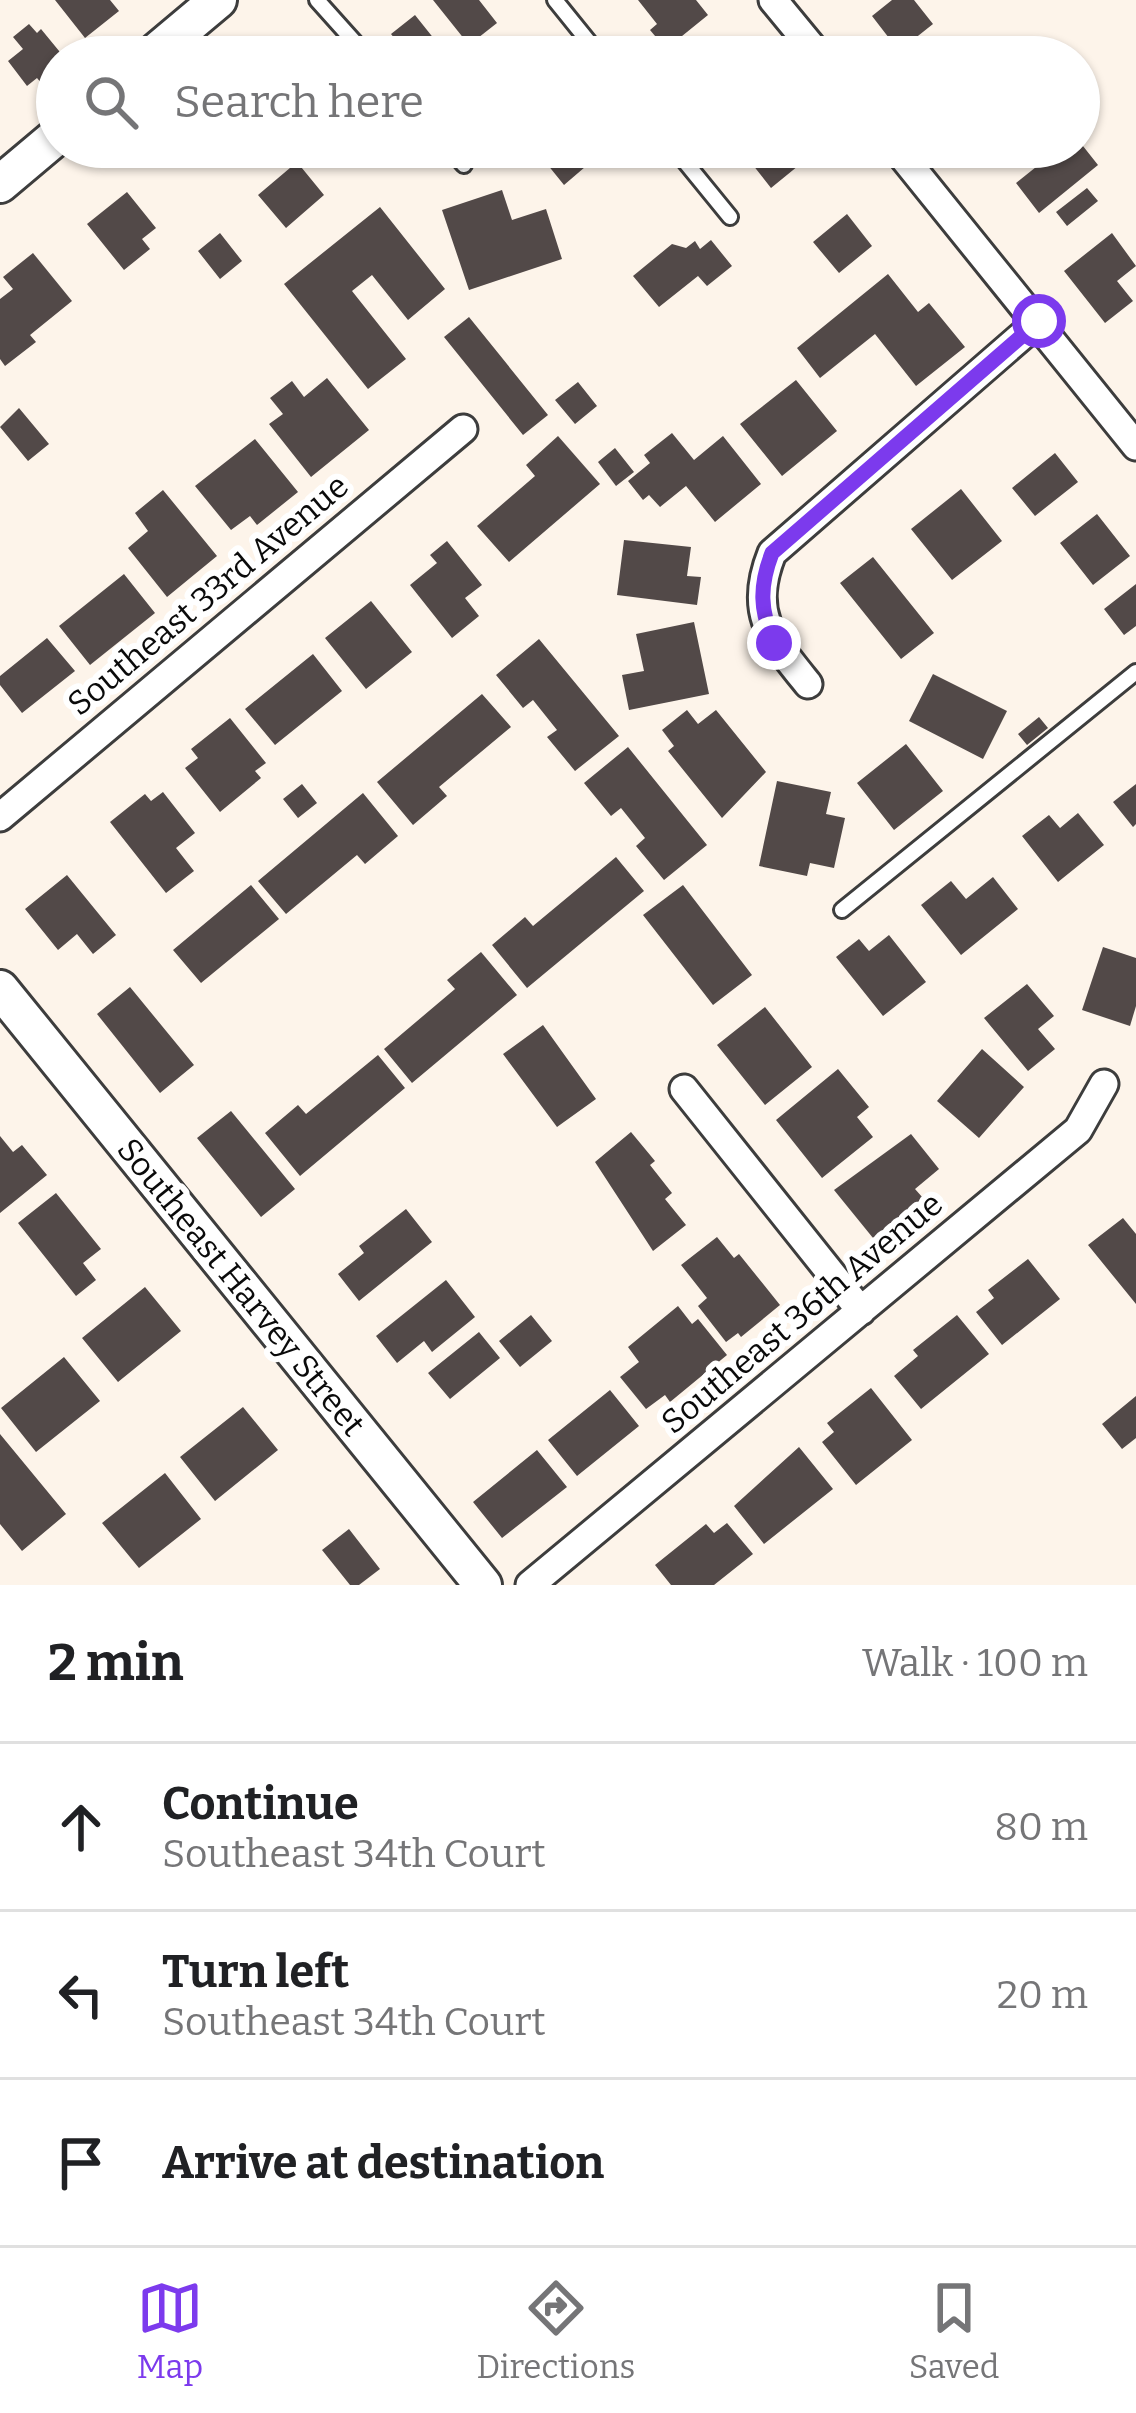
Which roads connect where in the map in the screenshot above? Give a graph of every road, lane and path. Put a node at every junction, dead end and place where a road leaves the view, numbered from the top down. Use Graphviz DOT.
graph roads {
  1 [pos="218,0"];
  2 [pos="317,0"];
  3 [pos="555,0"];
  4 [pos="773,0"];
  5 [pos="175,36"];
  6 [pos="349,36"];
  7 [pos="584,36"];
  8 [pos="803,36"];
  9 [pos="36,154"];
  10 [pos="690,168"];
  11 [pos="912,168"];
  12 [pos="0,184"];
  13 [pos="730,217"];
  14 [pos="1039,321"];
  15 [pos="463,429"];
  16 [pos="1136,446"];
  17 [pos="1136,672"];
  18 [pos="808,684"];
  19 [pos="0,817"];
  20 [pos="842,910"];
  21 [pos="0,989"];
  22 [pos="1104,1084"];
  23 [pos="683,1089"];
  24 [pos="861,1311"];
  25 [pos="483,1585"];
  26 [pos="530,1585"];
  1 -- 5 [label="street"];
  2 -- 6 [label="lane"];
  3 -- 7 [label="lane"];
  4 -- 8 [label="street"];
  9 -- 12 [label="street"];
  10 -- 13 [label="lane"];
  11 -- 14 [label="street"];
  14 -- 16 [label="street"];
  14 -- 18 [label="street"];
  15 -- 19 [label="street, Southeast 33rd Avenue"];
  17 -- 20 [label="lane"];
  21 -- 25 [label="street, Southeast Harvey Street"];
  22 -- 24 [label="street, Southeast 36th Avenue"];
  23 -- 24 [label="street"];
  24 -- 26 [label="street, Southeast 36th Avenue"];
}
